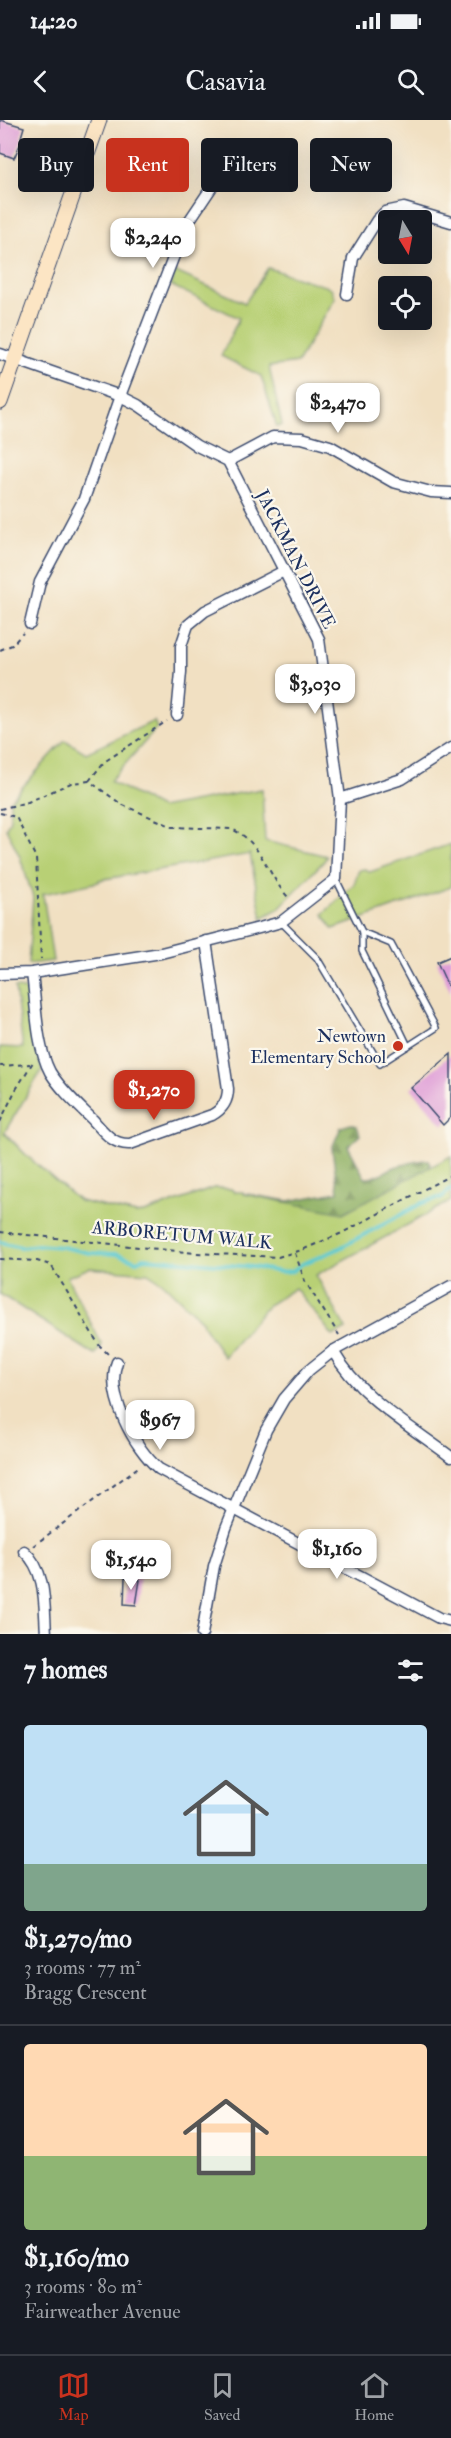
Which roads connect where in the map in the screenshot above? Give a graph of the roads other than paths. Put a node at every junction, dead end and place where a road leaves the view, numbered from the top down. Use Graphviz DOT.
graph roads {
  1 [pos="99,120"];
  2 [pos="209,192"];
  3 [pos="451,222"];
  4 [pos="347,294"];
  5 [pos="0,354"];
  6 [pos="15,359"];
  7 [pos="120,396"];
  8 [pos="0,402"];
  9 [pos="228,461"];
  10 [pos="451,493"];
  11 [pos="284,571"];
  12 [pos="30,624"];
  13 [pos="177,715"];
  14 [pos="451,748"];
  15 [pos="340,799"];
  16 [pos="336,879"];
  17 [pos="281,922"];
  18 [pos="362,932"];
  19 [pos="206,941"];
  20 [pos="37,972"];
  21 [pos="0,974"];
  22 [pos="408,1046"];
  23 [pos="451,1286"];
  24 [pos="333,1351"];
  25 [pos="117,1362"];
  26 [pos="451,1457"];
  27 [pos="232,1509"];
  28 [pos="24,1551"];
  29 [pos="451,1621"];
  30 [pos="46,1634"];
  31 [pos="202,1634"];
  1 -- 6 [label="main road"];
  2 -- 7 [label="street"];
  3 -- 4 [label="street"];
  5 -- 6 [label="street"];
  6 -- 7 [label="street"];
  6 -- 8 [label="main road"];
  7 -- 9 [label="street"];
  7 -- 12 [label="street"];
  9 -- 10 [label="street"];
  9 -- 11 [label="street, JACKMAN DRIVE"];
  11 -- 13 [label="street"];
  11 -- 15 [label="street, JACKMAN DRIVE"];
  14 -- 15 [label="street"];
  15 -- 16 [label="street, JACKMAN DRIVE"];
  16 -- 17 [label="street"];
  16 -- 18 [label="lane"];
  17 -- 19 [label="street"];
  17 -- 22 [label="lane"];
  18 -- 22 [label="lane"];
  18 -- 22 [label="lane"];
  19 -- 20 [label="street"];
  19 -- 20 [label="street"];
  20 -- 21 [label="street"];
  23 -- 24 [label="street"];
  24 -- 26 [label="street"];
  24 -- 27 [label="street"];
  25 -- 27 [label="street"];
  27 -- 29 [label="street"];
  27 -- 31 [label="street"];
  28 -- 30 [label="street"];
}
